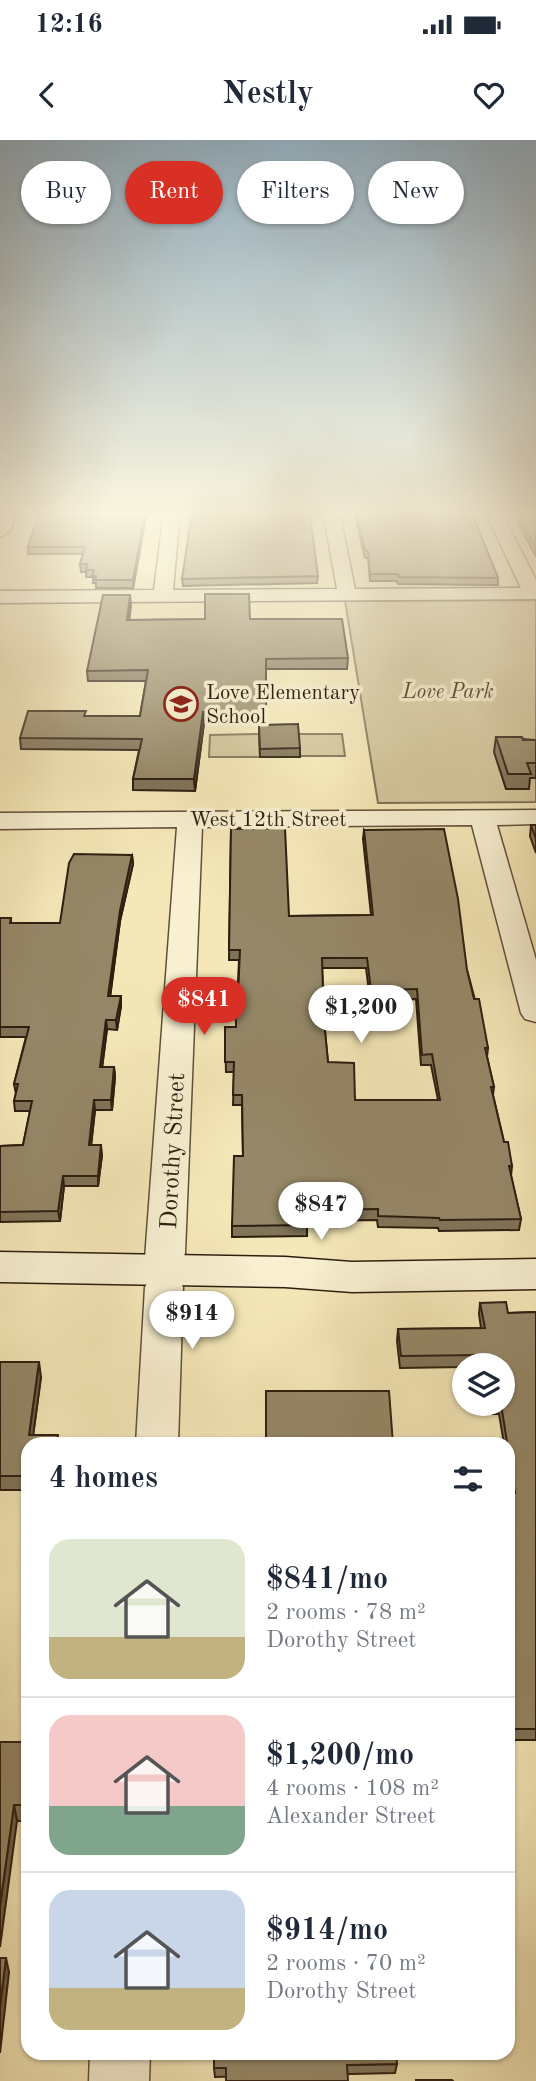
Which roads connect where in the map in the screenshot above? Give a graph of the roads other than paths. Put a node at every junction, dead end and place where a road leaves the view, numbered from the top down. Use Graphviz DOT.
graph roads {
  1 [pos="482,817"];
  2 [pos="536,817"];
  3 [pos="190,819"];
  4 [pos="0,821"];
  5 [pos="536,1013"];
  6 [pos="0,1268"];
  7 [pos="536,1274"];
  8 [pos="164,1280"];
  9 [pos="0,1290"];
  10 [pos="157,1437"];
  11 [pos="120,2060"];
  12 [pos="119,2081"];
  1 -- 2 [label="street, West 12th Street"];
  1 -- 3 [label="street, West 12th Street"];
  1 -- 5 [label="street"];
  3 -- 4 [label="street, West 12th Street"];
  3 -- 8 [label="street, Dorothy Street"];
  6 -- 8 [label="main road"];
  7 -- 8 [label="main road"];
  8 -- 9 [label="main road"];
  8 -- 10 [label="street, Dorothy Street"];
  11 -- 12 [label="street"];
}
